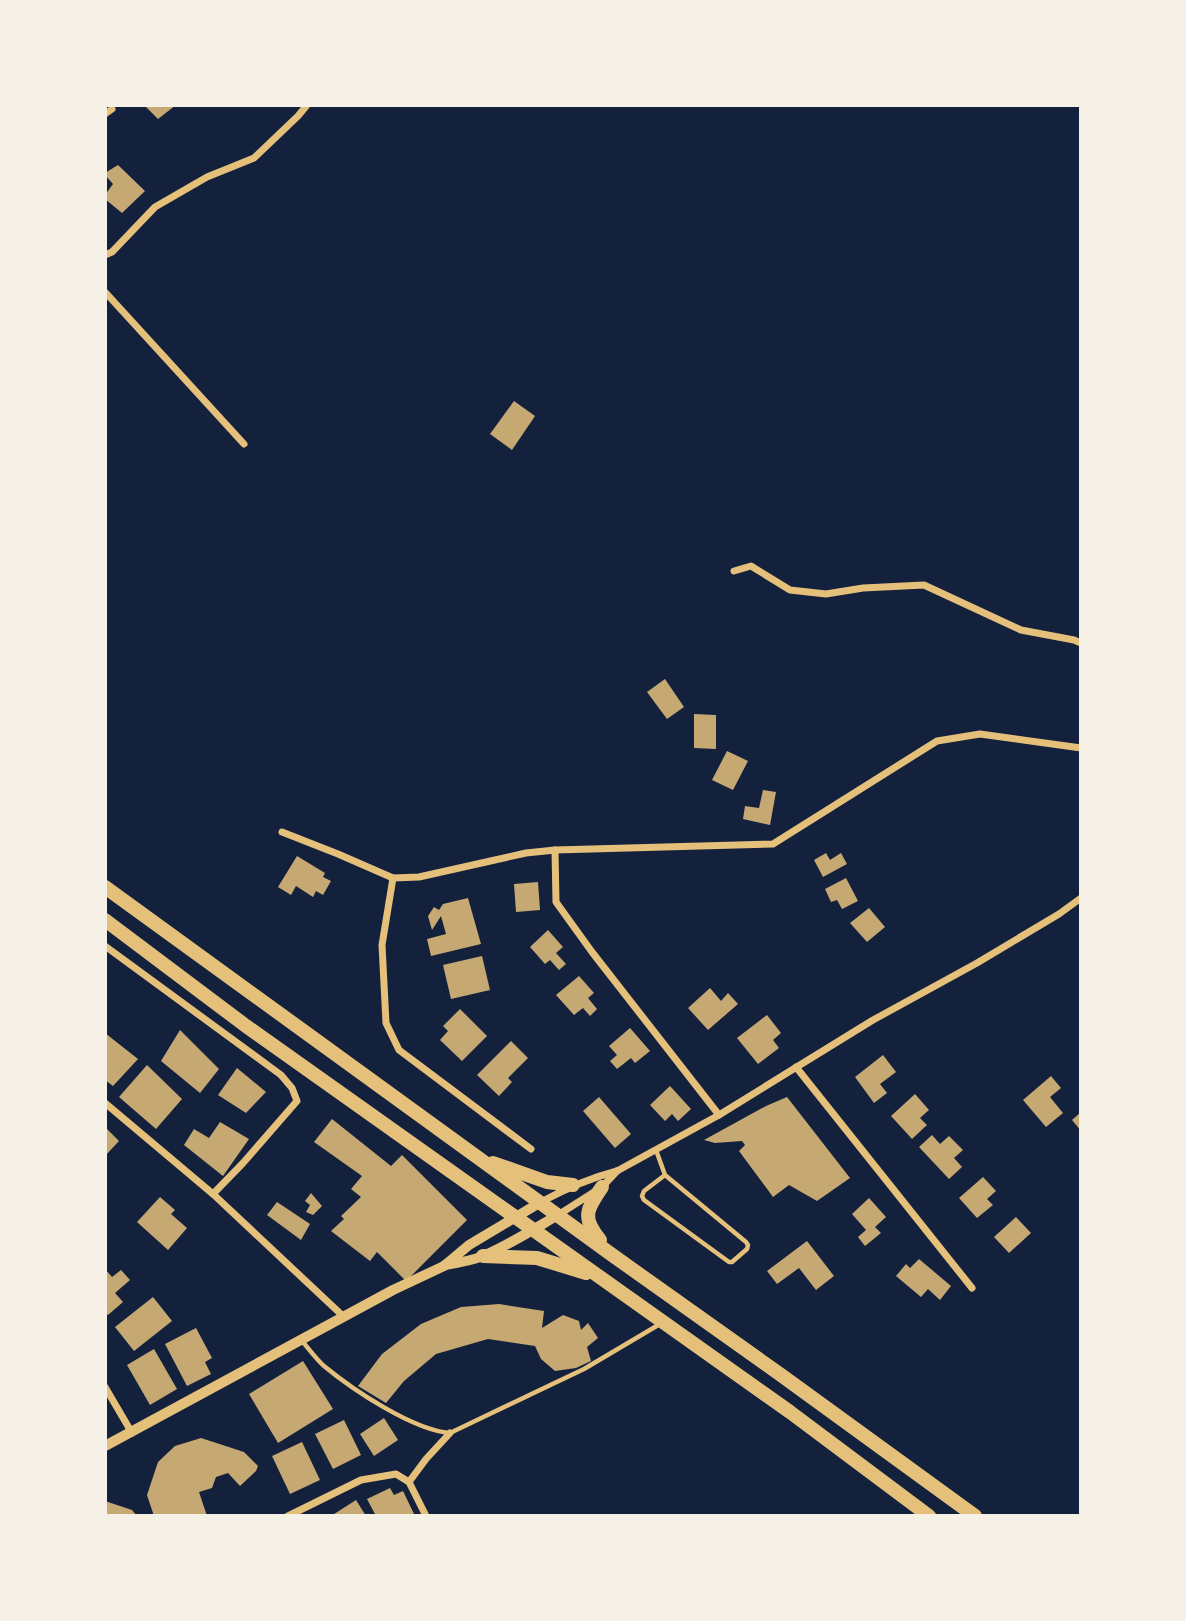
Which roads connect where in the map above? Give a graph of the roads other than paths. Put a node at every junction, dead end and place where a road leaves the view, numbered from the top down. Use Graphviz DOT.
graph roads {
  1 [pos="307,105"];
  2 [pos="105,255"];
  3 [pos="105,292"];
  4 [pos="244,444"];
  5 [pos="734,571"];
  6 [pos="1081,643"];
  7 [pos="1081,748"];
  8 [pos="282,832"];
  9 [pos="555,850"];
  10 [pos="393,878"];
  11 [pos="105,887"];
  12 [pos="1081,898"];
  13 [pos="105,920"];
  14 [pos="105,946"];
  15 [pos="796,1067"];
  16 [pos="105,1103"];
  17 [pos="719,1115"];
  18 [pos="531,1149"];
  19 [pos="656,1150"];
  20 [pos="478,1158"];
  21 [pos="617,1171"];
  22 [pos="665,1175"];
  23 [pos="573,1185"];
  24 [pos="603,1187"];
  25 [pos="213,1194"];
  26 [pos="541,1202"];
  27 [pos="558,1214"];
  28 [pos="516,1217"];
  29 [pos="533,1230"];
  30 [pos="483,1256"];
  31 [pos="615,1257"];
  32 [pos="444,1266"];
  33 [pos="601,1278"];
  34 [pos="972,1288"];
  35 [pos="344,1317"];
  36 [pos="663,1322"];
  37 [pos="301,1341"];
  38 [pos="105,1387"];
  39 [pos="132,1433"];
  40 [pos="450,1433"];
  41 [pos="105,1446"];
  42 [pos="409,1482"];
  43 [pos="288,1516"];
  44 [pos="426,1516"];
  45 [pos="929,1516"];
  46 [pos="975,1516"];
  1 -- 2 [label="street"];
  3 -- 4 [label="street"];
  5 -- 6 [label="street"];
  7 -- 9 [label="street"];
  8 -- 10 [label="street"];
  9 -- 10 [label="street"];
  9 -- 17 [label="street"];
  10 -- 18 [label="street"];
  11 -- 20 [label="highway"];
  12 -- 15 [label="street"];
  13 -- 28 [label="highway"];
  14 -- 25 [label="street"];
  15 -- 17 [label="street"];
  15 -- 34 [label="street"];
  16 -- 25 [label="street"];
  17 -- 19 [label="street"];
  19 -- 21 [label="street"];
  19 -- 22 [label="lane"];
  20 -- 23 [label="highway"];
  20 -- 26 [label="highway"];
  21 -- 23 [label="street"];
  21 -- 24 [label="street"];
  22 -- 22 [label="lane"];
  23 -- 26 [label="street"];
  24 -- 27 [label="street"];
  24 -- 31 [label="highway"];
  25 -- 35 [label="street"];
  26 -- 27 [label="highway"];
  26 -- 28 [label="street"];
  27 -- 29 [label="street"];
  27 -- 31 [label="highway"];
  28 -- 29 [label="highway"];
  28 -- 32 [label="street"];
  29 -- 30 [label="street"];
  29 -- 33 [label="highway"];
  30 -- 32 [label="street"];
  30 -- 33 [label="highway"];
  31 -- 46 [label="highway"];
  32 -- 35 [label="street"];
  33 -- 36 [label="highway"];
  35 -- 37 [label="street"];
  36 -- 40 [label="lane"];
  36 -- 45 [label="highway"];
  37 -- 39 [label="street"];
  37 -- 40 [label="lane"];
  38 -- 39 [label="street"];
  39 -- 41 [label="street"];
  40 -- 42 [label="street"];
  42 -- 43 [label="street"];
  42 -- 44 [label="street"];
}
